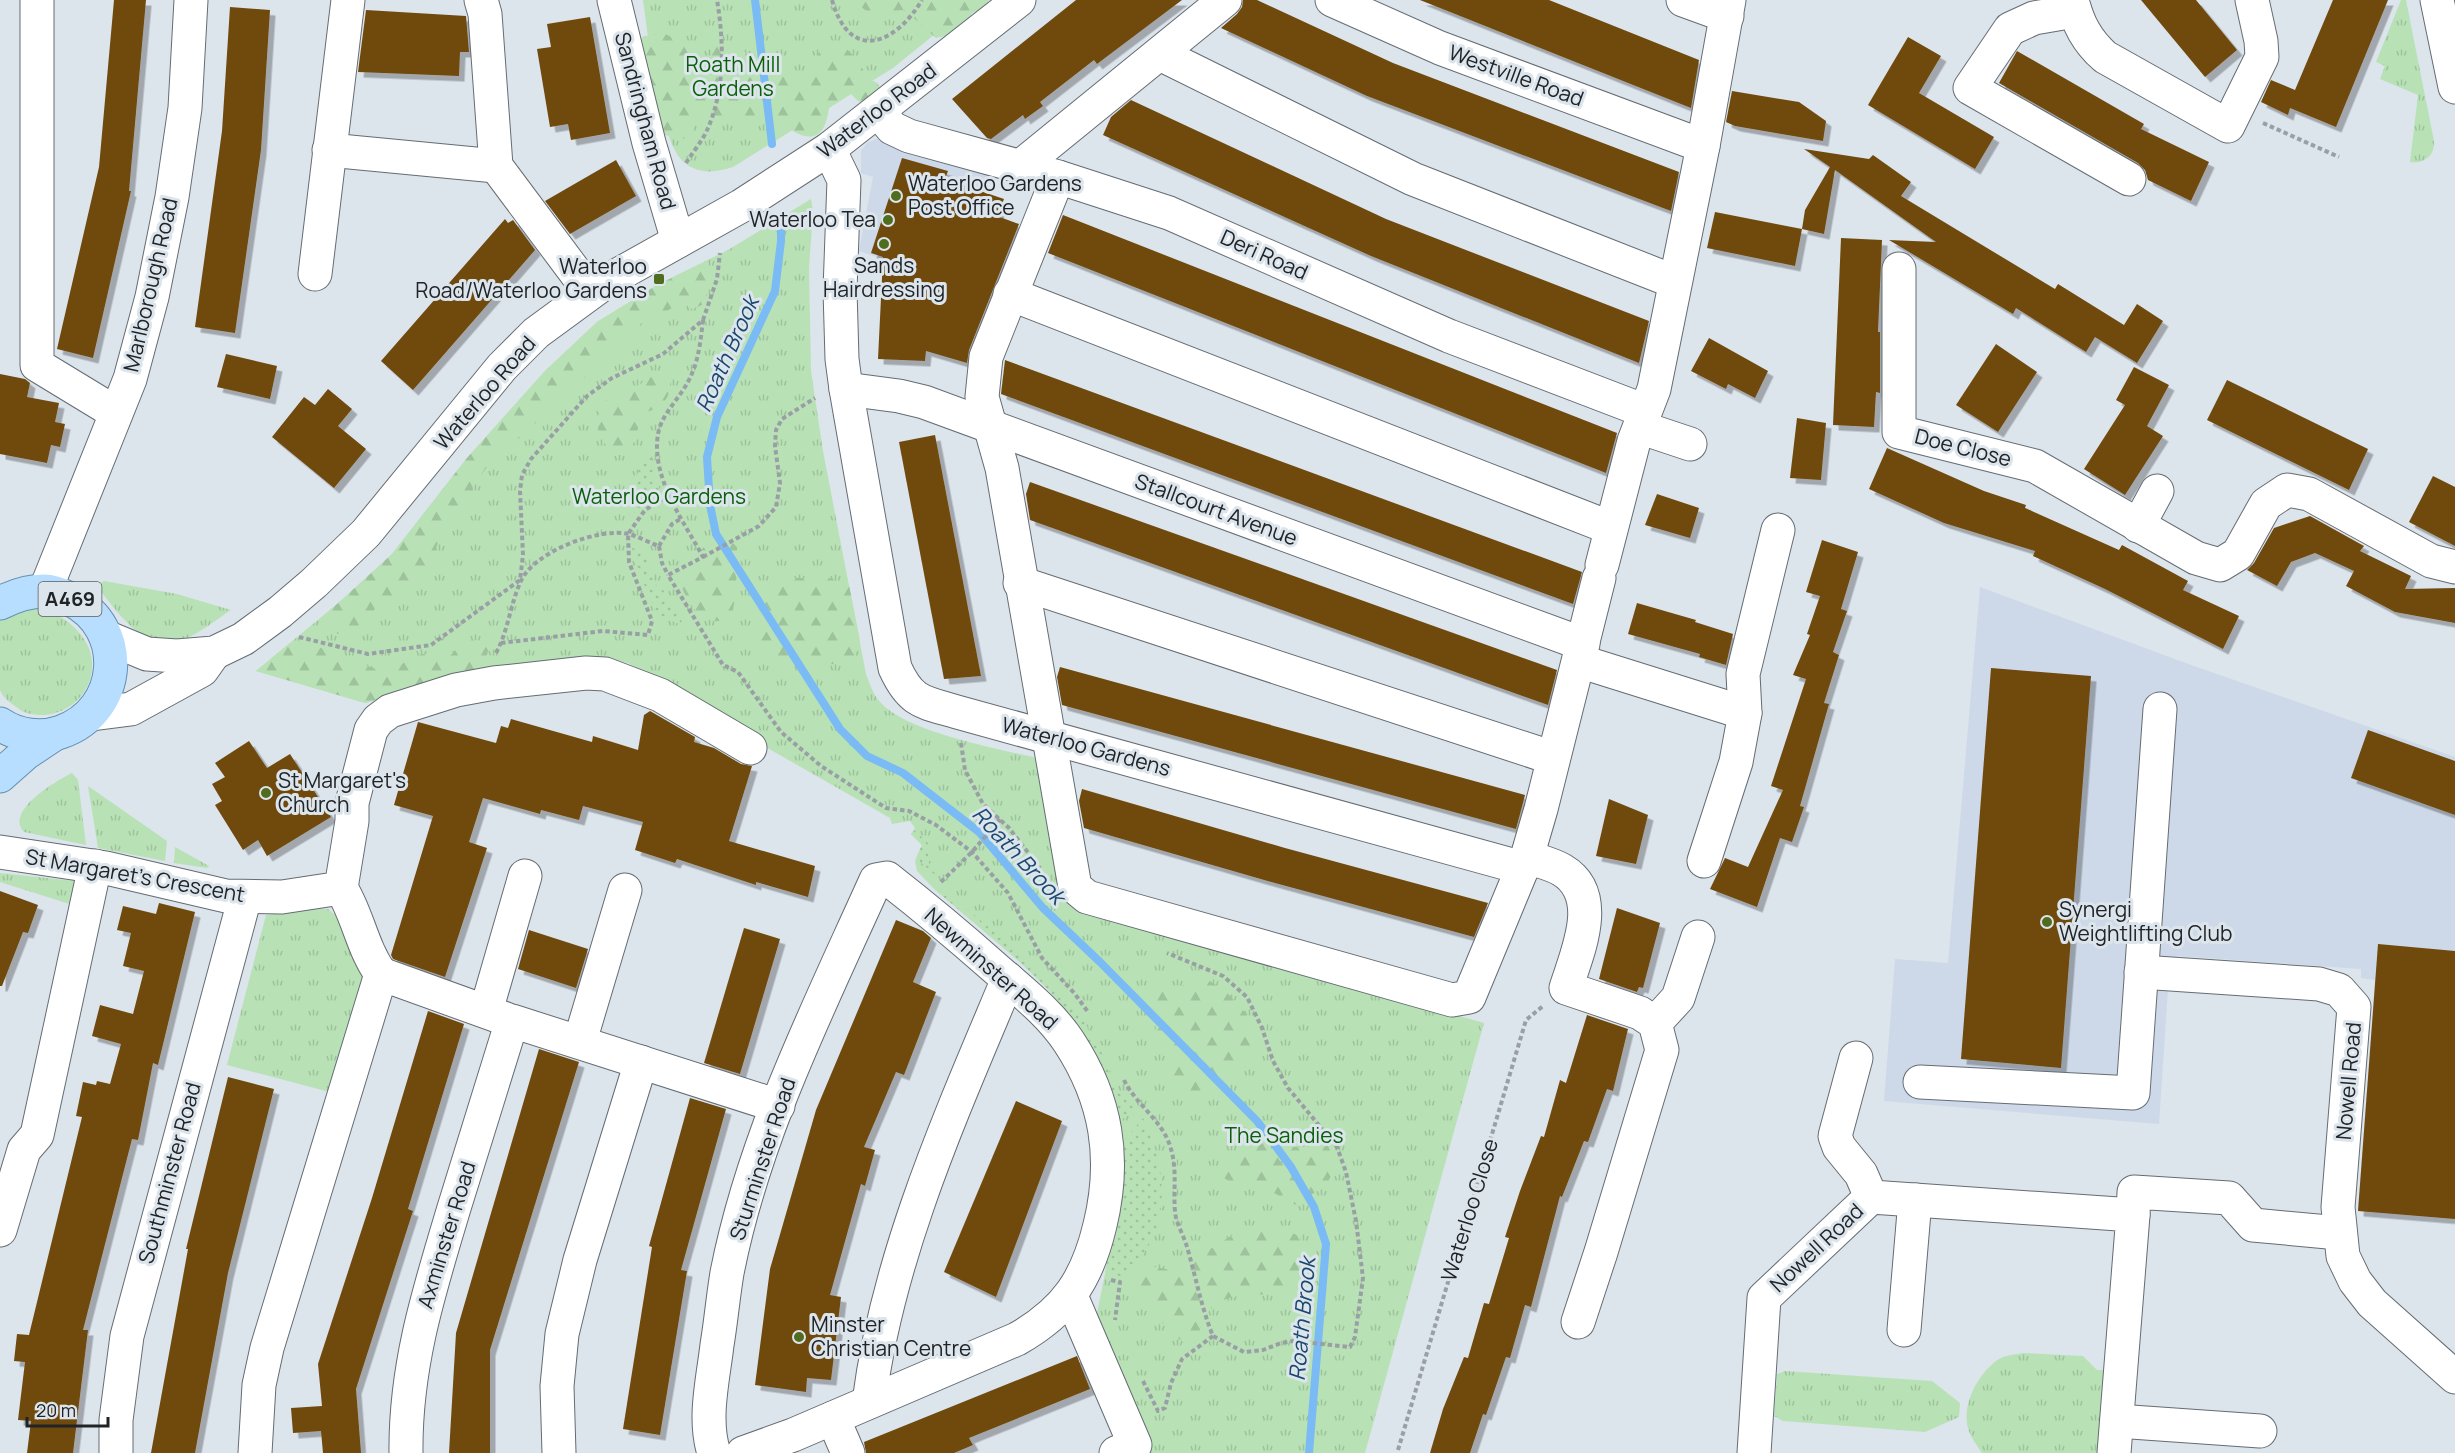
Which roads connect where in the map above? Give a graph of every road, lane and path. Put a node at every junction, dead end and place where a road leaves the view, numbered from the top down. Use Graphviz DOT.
graph roads {
  1 [pos="37,0"];
  2 [pos="191,0"];
  3 [pos="348,0"];
  4 [pos="481,0"];
  5 [pos="614,0"];
  6 [pos="717,0"];
  7 [pos="832,0"];
  8 [pos="922,0"];
  9 [pos="1019,0"];
  10 [pos="1225,0"];
  11 [pos="1332,0"];
  12 [pos="1683,0"];
  13 [pos="2252,0"];
  14 [pos="2437,0"];
  15 [pos="2073,5"];
  16 [pos="1728,8"];
  17 [pos="1160,54"];
  18 [pos="2455,87"];
  19 [pos="879,112"];
  20 [pos="2232,119"];
  21 [pos="1703,146"];
  22 [pos="329,150"];
  23 [pos="824,152"];
  24 [pos="2339,157"];
  25 [pos="685,164"];
  26 [pos="496,166"];
  27 [pos="1021,166"];
  28 [pos="1058,177"];
  29 [pos="2129,179"];
  30 [pos="678,241"];
  31 [pos="720,253"];
  32 [pos="1899,269"];
  33 [pos="315,274"];
  34 [pos="1675,282"];
  35 [pos="590,292"];
  36 [pos="1010,294"];
  37 [pos="703,320"];
  38 [pos="846,389"];
  39 [pos="815,398"];
  40 [pos="116,413"];
  41 [pos="1643,419"];
  42 [pos="989,426"];
  43 [pos="1690,444"];
  44 [pos="2157,491"];
  45 [pos="669,495"];
  46 [pos="682,518"];
  47 [pos="2138,526"];
  48 [pos="1611,528"];
  49 [pos="1778,530"];
  50 [pos="628,534"];
  51 [pos="660,546"];
  52 [pos="703,557"];
  53 [pos="2455,567"];
  54 [pos="668,575"];
  55 [pos="520,580"];
  56 [pos="1020,583"];
  57 [pos="16,593"];
  58 [pos="298,636"];
  59 [pos="106,638"];
  60 [pos="501,643"];
  61 [pos="214,653"];
  62 [pos="1581,653"];
  63 [pos="494,683"];
  64 [pos="2160,709"];
  65 [pos="957,712"];
  66 [pos="1745,713"];
  67 [pos="92,714"];
  68 [pos="0,723"];
  69 [pos="53,735"];
  70 [pos="1048,737"];
  71 [pos="750,748"];
  72 [pos="1553,758"];
  73 [pos="0,776"];
  74 [pos="1000,819"];
  75 [pos="0,852"];
  76 [pos="972,852"];
  77 [pos="1704,861"];
  78 [pos="1525,862"];
  79 [pos="95,866"];
  80 [pos="1043,872"];
  81 [pos="525,876"];
  82 [pos="876,880"];
  83 [pos="341,888"];
  84 [pos="934,889"];
  85 [pos="625,890"];
  86 [pos="245,897"];
  87 [pos="1698,937"];
  88 [pos="1163,951"];
  89 [pos="2141,972"];
  90 [pos="381,974"];
  91 [pos="1008,979"];
  92 [pos="1566,988"];
  93 [pos="499,1016"];
  94 [pos="1655,1023"];
  95 [pos="580,1041"];
  96 [pos="1856,1058"];
  97 [pos="641,1062"];
  98 [pos="1920,1082"];
  99 [pos="778,1106"];
  100 [pos="1871,1197"];
  101 [pos="1915,1200"];
  102 [pos="2133,1215"];
  103 [pos="0,1230"];
  104 [pos="2339,1233"];
  105 [pos="1104,1279"];
  106 [pos="1071,1296"];
  107 [pos="1578,1322"];
  108 [pos="1119,1329"];
  109 [pos="1904,1330"];
  110 [pos="1213,1336"];
  111 [pos="1293,1341"];
  112 [pos="2455,1377"];
  113 [pos="1142,1379"];
  114 [pos="869,1402"];
  115 [pos="833,1418"];
  116 [pos="2117,1421"];
  117 [pos="2260,1431"];
  118 [pos="1398,1450"];
  119 [pos="116,1453"];
  120 [pos="255,1453"];
  121 [pos="406,1453"];
  122 [pos="559,1453"];
  123 [pos="714,1453"];
  124 [pos="743,1453"];
  125 [pos="848,1453"];
  126 [pos="1116,1453"];
  127 [pos="1754,1453"];
  128 [pos="2114,1453"];
  1 -- 40 [label="street"];
  2 -- 40 [label="street, Marlborough Road"];
  3 -- 22 [label="street"];
  4 -- 26 [label="street"];
  5 -- 30 [label="street, Sandringham Road"];
  6 -- 25 [label="path"];
  7 -- 8 [label="path"];
  9 -- 19 [label="street, Waterloo Road"];
  10 -- 17 [label="street"];
  11 -- 21 [label="street, Westville Road"];
  12 -- 16 [label="street"];
  13 -- 20 [label="street"];
  14 -- 18 [label="street"];
  15 -- 20 [label="street"];
  15 -- 29 [label="street"];
  16 -- 21 [label="street"];
  17 -- 27 [label="street"];
  17 -- 34 [label="street"];
  19 -- 23 [label="street, Waterloo Road"];
  19 -- 27 [label="street, Deri Road"];
  20 -- 24 [label="path"];
  21 -- 34 [label="street"];
  22 -- 26 [label="street"];
  22 -- 33 [label="street"];
  23 -- 30 [label="street, Waterloo Road"];
  23 -- 38 [label="street, Waterloo Gardens"];
  26 -- 35 [label="street"];
  27 -- 28 [label="street, Deri Road"];
  28 -- 36 [label="street"];
  28 -- 41 [label="street, Deri Road"];
  30 -- 35 [label="street, Waterloo Road"];
  31 -- 37 [label="path"];
  32 -- 47 [label="street, Doe Close"];
  34 -- 41 [label="street"];
  35 -- 61 [label="street, Waterloo Road"];
  36 -- 42 [label="street"];
  36 -- 48 [label="street"];
  37 -- 45 [label="path"];
  37 -- 55 [label="path"];
  38 -- 42 [label="street, Stallcourt Avenue"];
  38 -- 65 [label="street, Waterloo Gardens"];
  39 -- 52 [label="path"];
  40 -- 57 [label="street, Marlborough Road"];
  41 -- 43 [label="street, Deri Road"];
  41 -- 48 [label="street"];
  42 -- 56 [label="street"];
  42 -- 62 [label="street, Stallcourt Avenue"];
  44 -- 47 [label="street"];
  45 -- 46 [label="path"];
  45 -- 50 [label="path"];
  46 -- 51 [label="path"];
  46 -- 52 [label="path"];
  47 -- 53 [label="street, Doe Close"];
  48 -- 62 [label="street"];
  49 -- 66 [label="street"];
  50 -- 51 [label="path"];
  50 -- 55 [label="path"];
  50 -- 60 [label="path"];
  51 -- 54 [label="path"];
  52 -- 54 [label="path"];
  54 -- 76 [label="path"];
  55 -- 58 [label="path"];
  55 -- 60 [label="path"];
  56 -- 70 [label="street"];
  56 -- 72 [label="street"];
  57 -- 59 [label="main road, A469"];
  59 -- 61 [label="street, Waterloo Road"];
  59 -- 67 [label="main road, A469"];
  60 -- 63 [label="path"];
  61 -- 67 [label="street, Waterloo Road"];
  62 -- 66 [label="street, Stallcourt Avenue"];
  62 -- 72 [label="street"];
  63 -- 71 [label="street"];
  63 -- 83 [label="street"];
  64 -- 89 [label="street"];
  65 -- 70 [label="street, Waterloo Gardens"];
  65 -- 74 [label="path"];
  66 -- 77 [label="street"];
  67 -- 69 [label="main road, A469"];
  68 -- 69 [label="main road, A469"];
  69 -- 73 [label="main road, A469"];
  70 -- 78 [label="street, Waterloo Gardens"];
  70 -- 78 [label="street"];
  72 -- 78 [label="street"];
  74 -- 76 [label="path"];
  74 -- 80 [label="path"];
  75 -- 79 [label="street, St Margaret's Crescent"];
  76 -- 84 [label="path"];
  78 -- 92 [label="street"];
  79 -- 86 [label="street, St Margaret's Crescent"];
  79 -- 103 [label="street"];
  81 -- 93 [label="street, Axminster Road"];
  82 -- 91 [label="street, Newminster Road"];
  82 -- 99 [label="street, Sturminster Road"];
  83 -- 86 [label="street, St Margaret's Crescent"];
  83 -- 90 [label="street"];
  85 -- 95 [label="street"];
  86 -- 119 [label="street, Southminster Road"];
  87 -- 94 [label="street"];
  88 -- 111 [label="path"];
  89 -- 98 [label="street"];
  89 -- 104 [label="street, Nowell Road"];
  90 -- 93 [label="street"];
  90 -- 120 [label="street"];
  91 -- 106 [label="street, Newminster Road"];
  91 -- 114 [label="street"];
  92 -- 94 [label="street"];
  92 -- 118 [label="path, Waterloo Close"];
  93 -- 95 [label="street"];
  93 -- 121 [label="street, Axminster Road"];
  94 -- 107 [label="street"];
  95 -- 97 [label="street"];
  96 -- 100 [label="street"];
  97 -- 99 [label="street"];
  97 -- 122 [label="street"];
  99 -- 123 [label="street, Sturminster Road"];
  100 -- 101 [label="street, Nowell Road"];
  100 -- 127 [label="street, Nowell Road"];
  101 -- 102 [label="street, Nowell Road"];
  101 -- 109 [label="street"];
  102 -- 104 [label="street"];
  102 -- 116 [label="street"];
  104 -- 112 [label="street, Nowell Road"];
  105 -- 108 [label="path"];
  106 -- 114 [label="street, Newminster Road"];
  106 -- 126 [label="street"];
  110 -- 113 [label="path"];
  114 -- 115 [label="street, Newminster Road"];
  115 -- 124 [label="street, Newminster Road"];
  115 -- 125 [label="street"];
  116 -- 117 [label="street"];
  116 -- 128 [label="street"];
}
